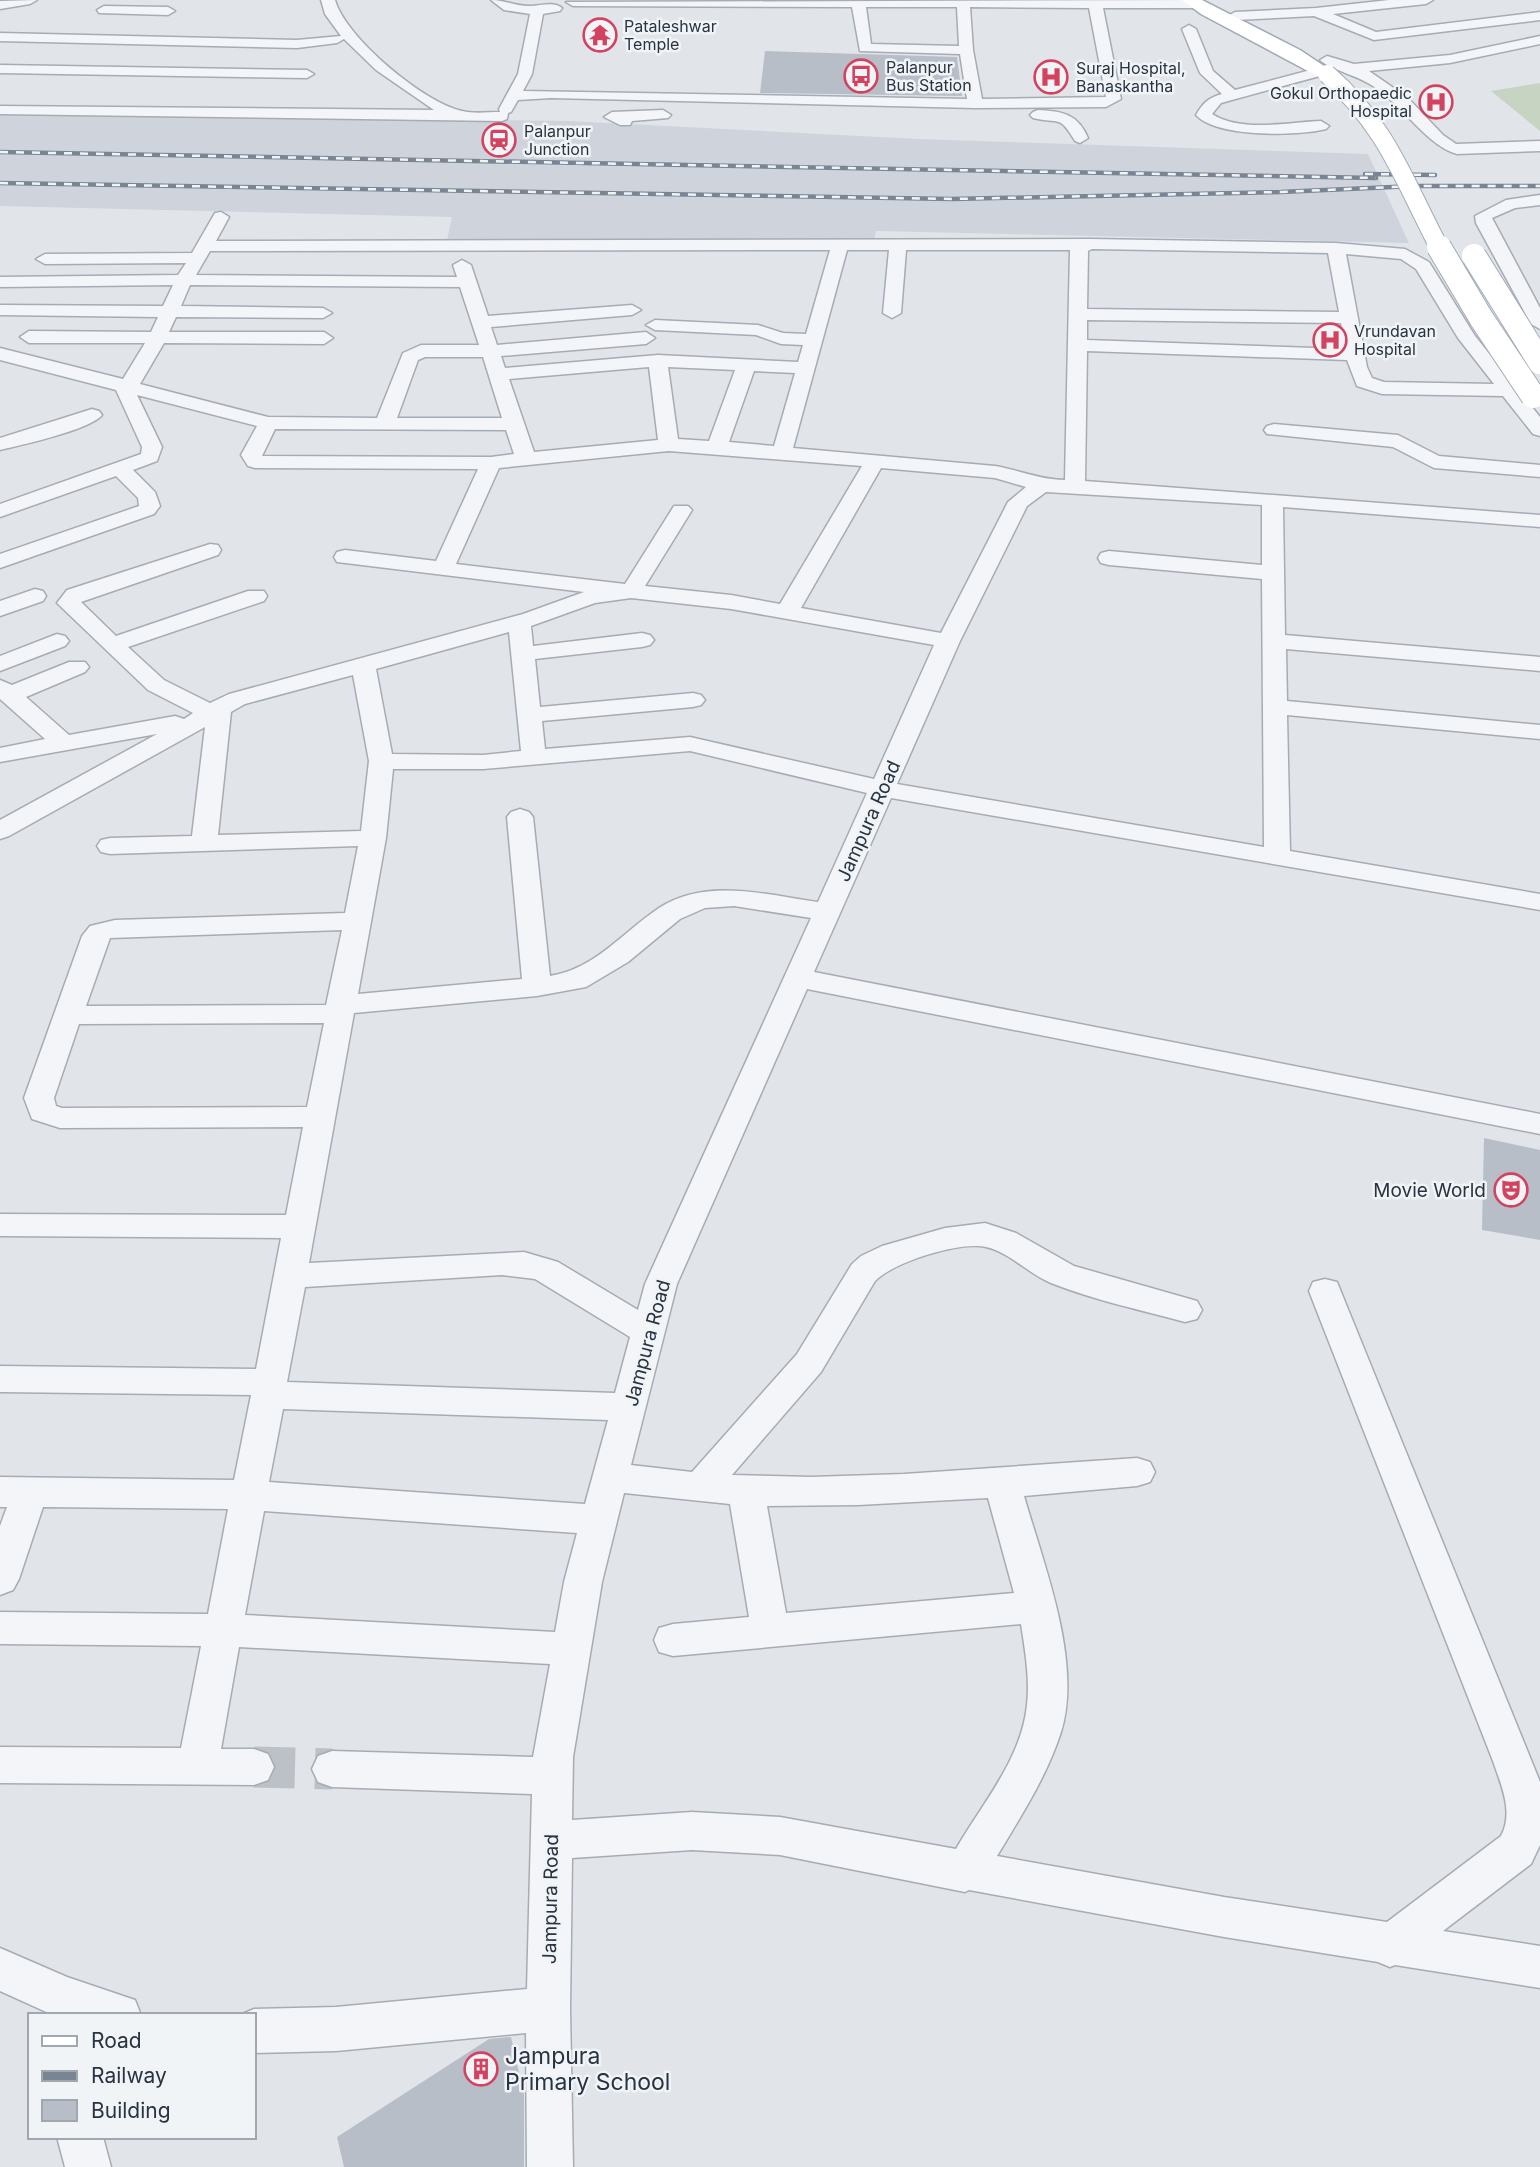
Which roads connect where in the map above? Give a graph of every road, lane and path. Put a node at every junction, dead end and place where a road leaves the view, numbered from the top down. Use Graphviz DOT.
graph roads {
  1 [pos="30,0"];
  2 [pos="328,0"];
  3 [pos="498,0"];
  4 [pos="1426,0"];
  5 [pos="573,1"];
  6 [pos="858,1"];
  7 [pos="963,1"];
  8 [pos="1205,1"];
  9 [pos="1095,3"];
  10 [pos="0,5"];
  11 [pos="104,10"];
  12 [pos="537,11"];
  13 [pos="169,12"];
  14 [pos="1316,12"];
  15 [pos="1437,13"];
  16 [pos="1234,16"];
  17 [pos="1540,16"];
  18 [pos="1396,18"];
  19 [pos="319,22"];
  20 [pos="1370,22"];
  21 [pos="96,23"];
  22 [pos="1344,25"];
  23 [pos="1189,29"];
  24 [pos="0,37"];
  25 [pos="337,39"];
  26 [pos="1540,40"];
  27 [pos="166,42"];
  28 [pos="966,50"];
  29 [pos="374,63"];
  30 [pos="0,69"];
  31 [pos="1335,69"];
  32 [pos="307,74"];
  33 [pos="131,82"];
  34 [pos="515,96"];
  35 [pos="1233,96"];
  36 [pos="975,104"];
  37 [pos="0,110"];
  38 [pos="104,112"];
  39 [pos="701,113"];
  40 [pos="457,115"];
  41 [pos="675,115"];
  42 [pos="625,122"];
  43 [pos="1399,125"];
  44 [pos="1321,126"];
  45 [pos="1080,138"];
  46 [pos="1540,146"];
  47 [pos="1483,148"];
  48 [pos="1513,163"];
  49 [pos="1540,201"];
  50 [pos="221,218"];
  51 [pos="1465,239"];
  52 [pos="898,244"];
  53 [pos="840,245"];
  54 [pos="1083,245"];
  55 [pos="408,246"];
  56 [pos="455,246"];
  57 [pos="1336,248"];
  58 [pos="201,252"];
  59 [pos="45,258"];
  60 [pos="1540,275"];
  61 [pos="1515,278"];
  62 [pos="184,280"];
  63 [pos="28,281"];
  64 [pos="391,281"];
  65 [pos="0,282"];
  66 [pos="468,282"];
  67 [pos="0,299"];
  68 [pos="0,310"];
  69 [pos="632,310"];
  70 [pos="170,312"];
  71 [pos="323,313"];
  72 [pos="892,313"];
  73 [pos="1078,314"];
  74 [pos="0,317"];
  75 [pos="1538,317"];
  76 [pos="1348,318"];
  77 [pos="481,322"];
  78 [pos="29,337"];
  79 [pos="158,337"];
  80 [pos="324,338"];
  81 [pos="815,340"];
  82 [pos="1077,345"];
  83 [pos="490,351"];
  84 [pos="0,352"];
  85 [pos="1355,355"];
  86 [pos="657,361"];
  87 [pos="1540,362"];
  88 [pos="747,364"];
  89 [pos="806,368"];
  90 [pos="498,374"];
  91 [pos="126,386"];
  92 [pos="1508,390"];
  93 [pos="1536,400"];
  94 [pos="92,415"];
  95 [pos="268,423"];
  96 [pos="385,423"];
  97 [pos="514,424"];
  98 [pos="1274,430"];
  99 [pos="1540,430"];
  100 [pos="0,444"];
  101 [pos="669,445"];
  102 [pos="717,447"];
  103 [pos="782,453"];
  104 [pos="526,459"];
  105 [pos="875,461"];
  106 [pos="491,463"];
  107 [pos="120,468"];
  108 [pos="1540,471"];
  109 [pos="1075,486"];
  110 [pos="1030,494"];
  111 [pos="1272,499"];
  112 [pos="681,510"];
  113 [pos="0,511"];
  114 [pos="1540,521"];
  115 [pos="210,550"];
  116 [pos="345,557"];
  117 [pos="1109,558"];
  118 [pos="0,561"];
  119 [pos="443,569"];
  120 [pos="1273,573"];
  121 [pos="631,591"];
  122 [pos="34,596"];
  123 [pos="256,596"];
  124 [pos="0,609"];
  125 [pos="787,612"];
  126 [pos="519,622"];
  127 [pos="642,640"];
  128 [pos="57,641"];
  129 [pos="948,641"];
  130 [pos="1274,641"];
  131 [pos="111,645"];
  132 [pos="523,654"];
  133 [pos="0,664"];
  134 [pos="363,664"];
  135 [pos="1540,664"];
  136 [pos="77,667"];
  137 [pos="5,691"];
  138 [pos="693,700"];
  139 [pos="1275,707"];
  140 [pos="209,714"];
  141 [pos="529,715"];
  142 [pos="1540,732"];
  143 [pos="64,743"];
  144 [pos="0,755"];
  145 [pos="534,757"];
  146 [pos="381,761"];
  147 [pos="882,789"];
  148 [pos="520,817"];
  149 [pos="0,831"];
  150 [pos="373,838"];
  151 [pos="204,843"];
  152 [pos="110,846"];
  153 [pos="1277,857"];
  154 [pos="1540,902"];
  155 [pos="827,912"];
  156 [pos="356,921"];
  157 [pos="798,978"];
  158 [pos="537,987"];
  159 [pos="339,1009"];
  160 [pos="68,1015"];
  161 [pos="319,1116"];
  162 [pos="1540,1124"];
  163 [pos="0,1226"];
  164 [pos="299,1227"];
  165 [pos="290,1276"];
  166 [pos="1325,1291"];
  167 [pos="1185,1310"];
  168 [pos="648,1332"];
  169 [pos="0,1379"];
  170 [pos="269,1388"];
  171 [pos="629,1407"];
  172 [pos="1137,1472"];
  173 [pos="610,1477"];
  174 [pos="1002,1483"];
  175 [pos="701,1486"];
  176 [pos="746,1490"];
  177 [pos="15,1492"];
  178 [pos="249,1495"];
  179 [pos="599,1520"];
  180 [pos="0,1579"];
  181 [pos="1035,1607"];
  182 [pos="0,1628"];
  183 [pos="224,1630"];
  184 [pos="770,1631"];
  185 [pos="673,1640"];
  186 [pos="572,1649"];
  187 [pos="0,1765"];
  188 [pos="198,1765"];
  189 [pos="254,1767"];
  190 [pos="332,1769"];
  191 [pos="553,1776"];
  192 [pos="551,1840"];
  193 [pos="965,1872"];
  194 [pos="1390,1945"];
  195 [pos="1540,1968"];
  196 [pos="0,1969"];
  197 [pos="548,2009"];
  198 [pos="108,2013"];
  199 [pos="256,2031"];
  200 [pos="81,2139"];
  201 [pos="88,2167"];
  202 [pos="550,2167"];
  1 -- 10 [label="street"];
  2 -- 29 [label="street"];
  3 -- 12 [label="street"];
  4 -- 14 [label="street"];
  5 -- 6 [label="street"];
  5 -- 12 [label="street"];
  6 -- 7 [label="street"];
  6 -- 28 [label="street"];
  7 -- 9 [label="street"];
  7 -- 28 [label="street"];
  8 -- 9 [label="street"];
  8 -- 16 [label="main road"];
  8 -- 31 [label="main road"];
  9 -- 36 [label="street"];
  11 -- 13 [label="street"];
  12 -- 34 [label="street"];
  13 -- 21 [label="street"];
  13 -- 27 [label="street"];
  14 -- 16 [label="street"];
  14 -- 22 [label="street"];
  15 -- 18 [label="street"];
  16 -- 31 [label="main road"];
  17 -- 22 [label="street"];
  19 -- 25 [label="street"];
  20 -- 22 [label="street"];
  23 -- 35 [label="street"];
  24 -- 27 [label="street"];
  25 -- 27 [label="street"];
  25 -- 29 [label="street"];
  26 -- 31 [label="street"];
  28 -- 36 [label="street"];
  29 -- 40 [label="street"];
  30 -- 33 [label="street"];
  31 -- 35 [label="street"];
  31 -- 43 [label="main road"];
  31 -- 47 [label="street"];
  31 -- 93 [label="main road, bridge"];
  32 -- 33 [label="street"];
  33 -- 38 [label="street"];
  34 -- 36 [label="street"];
  34 -- 40 [label="street"];
  35 -- 44 [label="street"];
  37 -- 38 [label="street"];
  38 -- 40 [label="street"];
  39 -- 45 [label="street"];
  41 -- 42 [label="street"];
  46 -- 47 [label="street"];
  47 -- 48 [label="street"];
  49 -- 61 [label="street"];
  50 -- 58 [label="street"];
  51 -- 87 [label="main road, bridge"];
  52 -- 53 [label="street"];
  52 -- 54 [label="street"];
  52 -- 72 [label="street"];
  53 -- 56 [label="street"];
  53 -- 81 [label="street"];
  54 -- 57 [label="street"];
  54 -- 73 [label="street"];
  55 -- 56 [label="street"];
  55 -- 58 [label="street"];
  55 -- 64 [label="street"];
  56 -- 66 [label="street"];
  57 -- 76 [label="street"];
  57 -- 92 [label="street"];
  58 -- 59 [label="street"];
  58 -- 62 [label="street"];
  60 -- 61 [label="street"];
  61 -- 75 [label="street"];
  62 -- 63 [label="street"];
  62 -- 64 [label="street"];
  62 -- 70 [label="street"];
  63 -- 65 [label="street"];
  63 -- 67 [label="street"];
  64 -- 66 [label="street"];
  66 -- 77 [label="street"];
  68 -- 70 [label="street"];
  69 -- 77 [label="street"];
  70 -- 71 [label="street"];
  70 -- 79 [label="street"];
  73 -- 76 [label="street"];
  73 -- 82 [label="street"];
  74 -- 78 [label="street"];
  76 -- 85 [label="street"];
  77 -- 83 [label="street"];
  78 -- 79 [label="street"];
  78 -- 84 [label="street"];
  79 -- 80 [label="street"];
  79 -- 91 [label="street"];
  81 -- 83 [label="street"];
  81 -- 89 [label="street"];
  82 -- 85 [label="street"];
  82 -- 109 [label="street"];
  83 -- 90 [label="street"];
  83 -- 96 [label="street"];
  84 -- 91 [label="street"];
  85 -- 92 [label="street"];
  86 -- 88 [label="street"];
  86 -- 90 [label="street"];
  86 -- 101 [label="street"];
  88 -- 89 [label="street"];
  88 -- 102 [label="street"];
  89 -- 103 [label="street"];
  90 -- 97 [label="street"];
  91 -- 95 [label="street"];
  91 -- 107 [label="street"];
  92 -- 99 [label="street"];
  94 -- 100 [label="street"];
  95 -- 96 [label="street"];
  95 -- 106 [label="street"];
  96 -- 97 [label="street"];
  97 -- 104 [label="street"];
  98 -- 108 [label="street"];
  101 -- 102 [label="street"];
  101 -- 104 [label="street"];
  102 -- 103 [label="street"];
  103 -- 105 [label="street"];
  104 -- 106 [label="street"];
  105 -- 110 [label="street"];
  105 -- 125 [label="street"];
  106 -- 119 [label="street"];
  107 -- 113 [label="street"];
  107 -- 118 [label="street"];
  109 -- 110 [label="street"];
  109 -- 111 [label="street"];
  110 -- 129 [label="street, Jampura Road"];
  111 -- 114 [label="street"];
  111 -- 120 [label="street"];
  112 -- 121 [label="street"];
  115 -- 131 [label="street"];
  116 -- 119 [label="street"];
  117 -- 120 [label="street"];
  119 -- 121 [label="street"];
  120 -- 130 [label="street"];
  121 -- 125 [label="street"];
  121 -- 126 [label="street"];
  122 -- 124 [label="street"];
  123 -- 131 [label="street"];
  125 -- 129 [label="street"];
  126 -- 132 [label="street"];
  126 -- 134 [label="street"];
  127 -- 132 [label="street"];
  128 -- 133 [label="street"];
  129 -- 147 [label="street, Jampura Road"];
  130 -- 135 [label="street"];
  130 -- 139 [label="street"];
  131 -- 140 [label="street"];
  132 -- 141 [label="street"];
  134 -- 140 [label="street"];
  134 -- 146 [label="street"];
  136 -- 137 [label="street"];
  137 -- 143 [label="street"];
  138 -- 141 [label="street"];
  139 -- 142 [label="street"];
  139 -- 153 [label="street"];
  140 -- 143 [label="street"];
  140 -- 149 [label="street"];
  140 -- 151 [label="street"];
  141 -- 145 [label="street"];
  143 -- 144 [label="street"];
  145 -- 146 [label="street"];
  145 -- 147 [label="street"];
  146 -- 150 [label="street"];
  147 -- 153 [label="street"];
  147 -- 155 [label="street, Jampura Road"];
  148 -- 158 [label="street"];
  150 -- 151 [label="street"];
  150 -- 156 [label="street"];
  151 -- 152 [label="street"];
  153 -- 154 [label="street"];
  155 -- 157 [label="street, Jampura Road"];
  155 -- 158 [label="street"];
  156 -- 159 [label="street"];
  156 -- 160 [label="street"];
  157 -- 162 [label="street"];
  157 -- 168 [label="street, Jampura Road"];
  158 -- 159 [label="street"];
  159 -- 160 [label="street"];
  159 -- 161 [label="street"];
  160 -- 161 [label="street"];
  161 -- 164 [label="street"];
  163 -- 164 [label="street"];
  164 -- 165 [label="street"];
  165 -- 168 [label="street"];
  165 -- 170 [label="street"];
  166 -- 194 [label="street"];
  167 -- 175 [label="street"];
  168 -- 171 [label="street, Jampura Road"];
  169 -- 170 [label="street"];
  170 -- 171 [label="street"];
  170 -- 178 [label="street"];
  171 -- 173 [label="street, Jampura Road"];
  172 -- 174 [label="street"];
  173 -- 175 [label="street"];
  173 -- 179 [label="street, Jampura Road"];
  174 -- 176 [label="street"];
  174 -- 181 [label="street"];
  175 -- 176 [label="street"];
  176 -- 184 [label="street"];
  177 -- 178 [label="street"];
  177 -- 180 [label="street"];
  178 -- 179 [label="street"];
  178 -- 183 [label="street"];
  179 -- 186 [label="street, Jampura Road"];
  181 -- 184 [label="street"];
  181 -- 193 [label="street"];
  182 -- 183 [label="street"];
  183 -- 186 [label="street"];
  183 -- 188 [label="street"];
  184 -- 185 [label="street"];
  186 -- 191 [label="street, Jampura Road"];
  187 -- 188 [label="street"];
  188 -- 189 [label="street"];
  190 -- 191 [label="street"];
  191 -- 192 [label="street, Jampura Road"];
  192 -- 193 [label="street"];
  192 -- 197 [label="street, Jampura Road"];
  193 -- 194 [label="street"];
  194 -- 195 [label="street"];
  196 -- 198 [label="street"];
  197 -- 199 [label="street"];
  197 -- 202 [label="street, Jampura Road"];
  200 -- 201 [label="street"];
}
